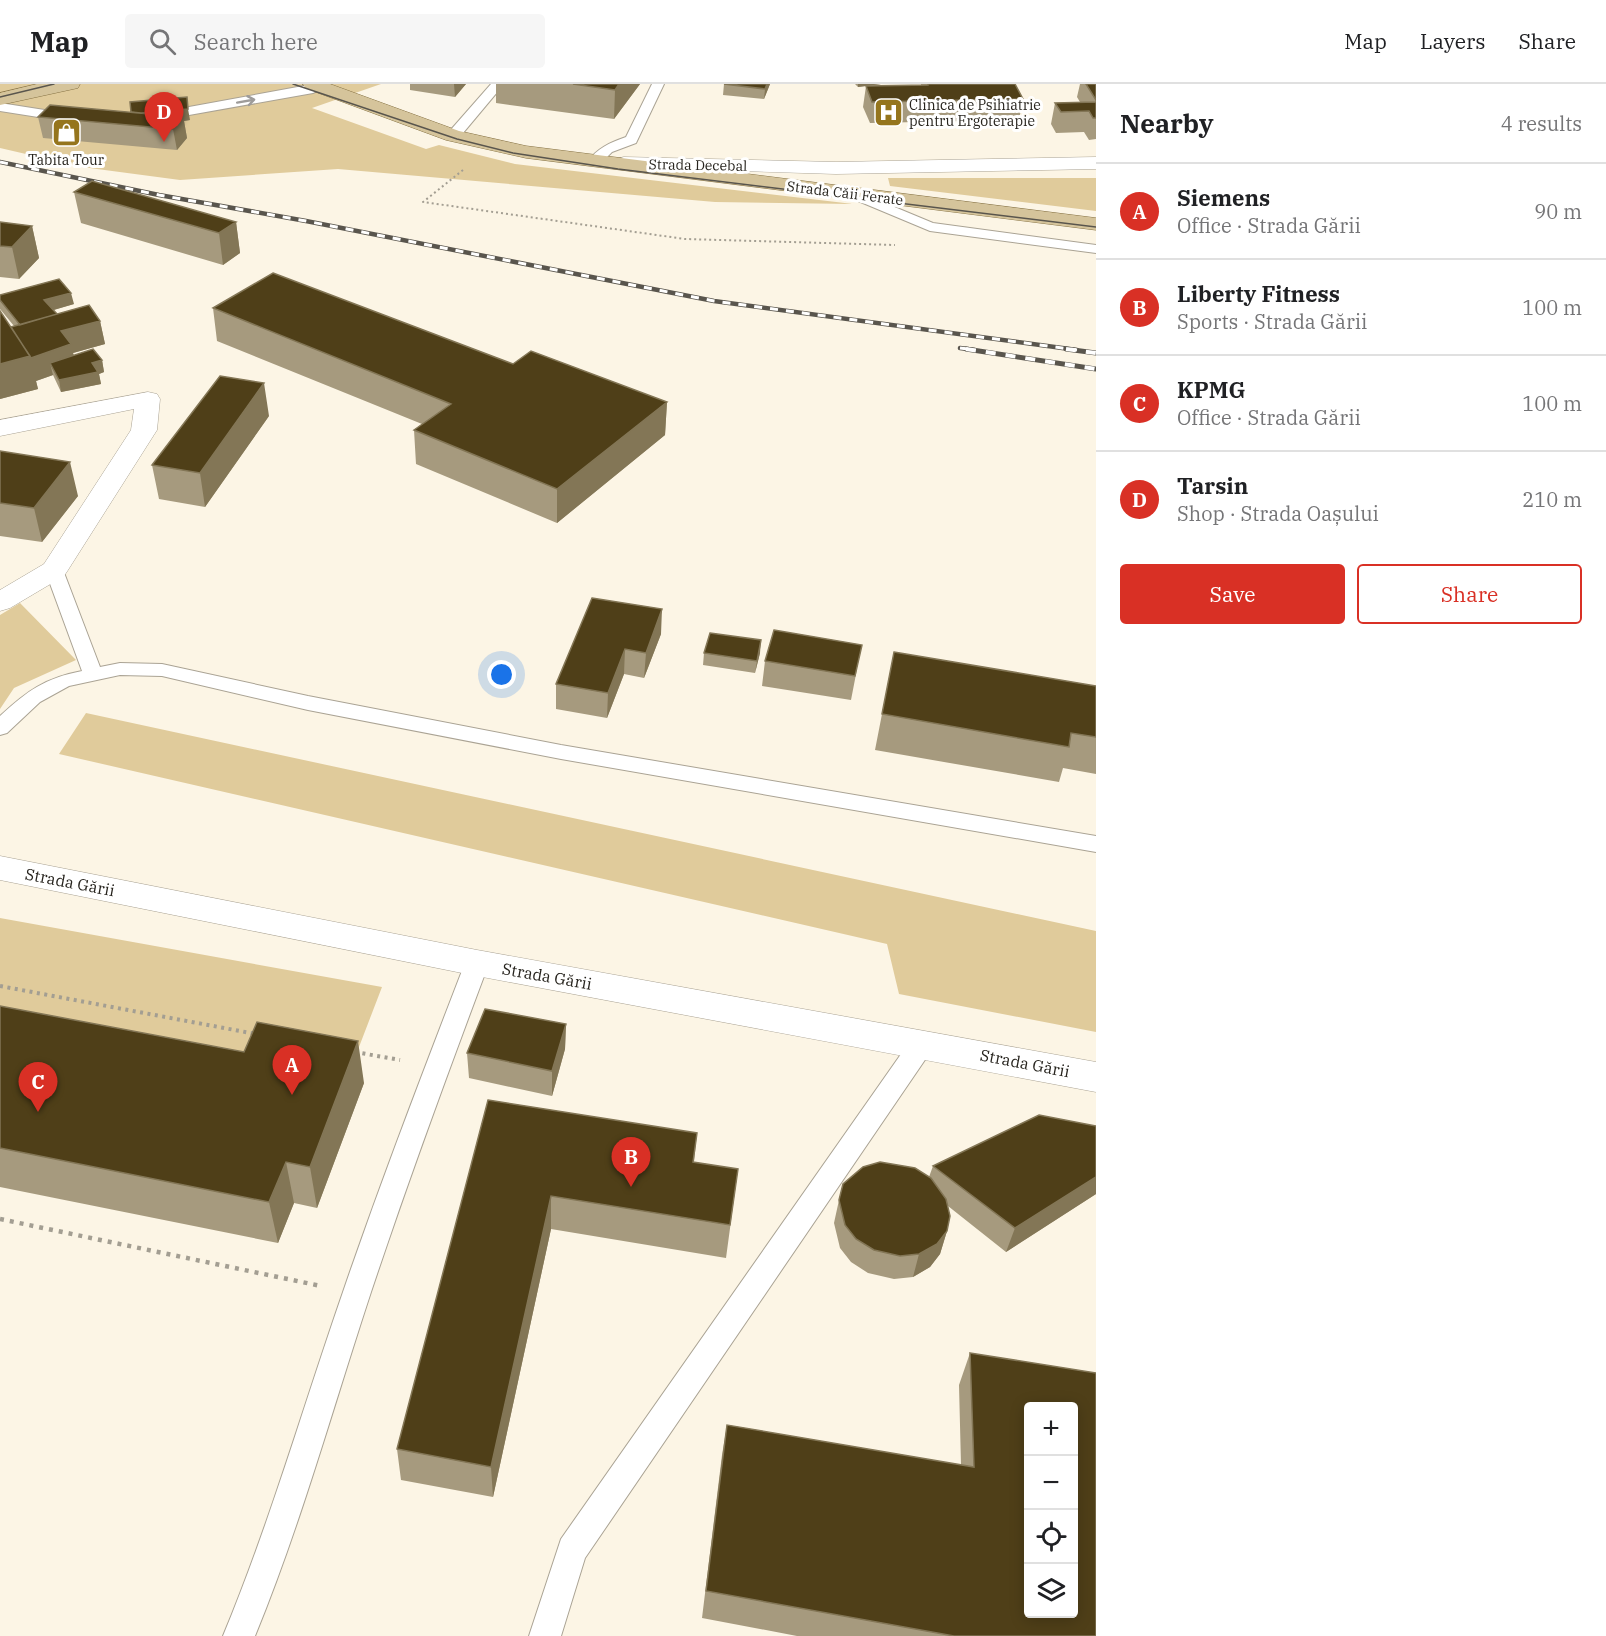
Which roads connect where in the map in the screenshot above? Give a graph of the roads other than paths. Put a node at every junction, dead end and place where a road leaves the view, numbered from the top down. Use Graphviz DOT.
graph roads {
  1 [pos="70,84"];
  2 [pos="498,84"];
  3 [pos="658,84"];
  4 [pos="316,85"];
  5 [pos="0,99"];
  6 [pos="0,107"];
  7 [pos="189,111"];
  8 [pos="81,118"];
  9 [pos="453,136"];
  10 [pos="594,162"];
  11 [pos="1096,163"];
  12 [pos="856,195"];
  13 [pos="1096,224"];
  14 [pos="1096,249"];
  15 [pos="0,428"];
  16 [pos="54,570"];
  17 [pos="0,602"];
  18 [pos="93,674"];
  19 [pos="0,728"];
  20 [pos="1096,844"];
  21 [pos="0,868"];
  22 [pos="477,963"];
  23 [pos="922,1044"];
  24 [pos="1096,1077"];
  25 [pos="239,1636"];
  26 [pos="544,1636"];
  1 -- 5 [label="main road"];
  2 -- 9 [label="lane"];
  3 -- 10 [label="lane"];
  7 -- 4 [label="lane, one-way"];
  4 -- 9 [label="main road, Strada Decebal"];
  6 -- 8 [label="lane"];
  9 -- 10 [label="main road, Strada Decebal"];
  10 -- 11 [label="street, Strada Decebal"];
  10 -- 12 [label="main road, Strada Căii Ferate"];
  12 -- 13 [label="main road, Strada Căii Ferate"];
  12 -- 14 [label="lane"];
  15 -- 16 [label="street"];
  16 -- 17 [label="street"];
  16 -- 18 [label="lane"];
  18 -- 19 [label="lane"];
  18 -- 20 [label="lane"];
  21 -- 22 [label="street, Strada Gării"];
  22 -- 23 [label="street, Strada Gării"];
  22 -- 25 [label="lane"];
  23 -- 24 [label="street, Strada Gării"];
  23 -- 26 [label="lane"];
}
